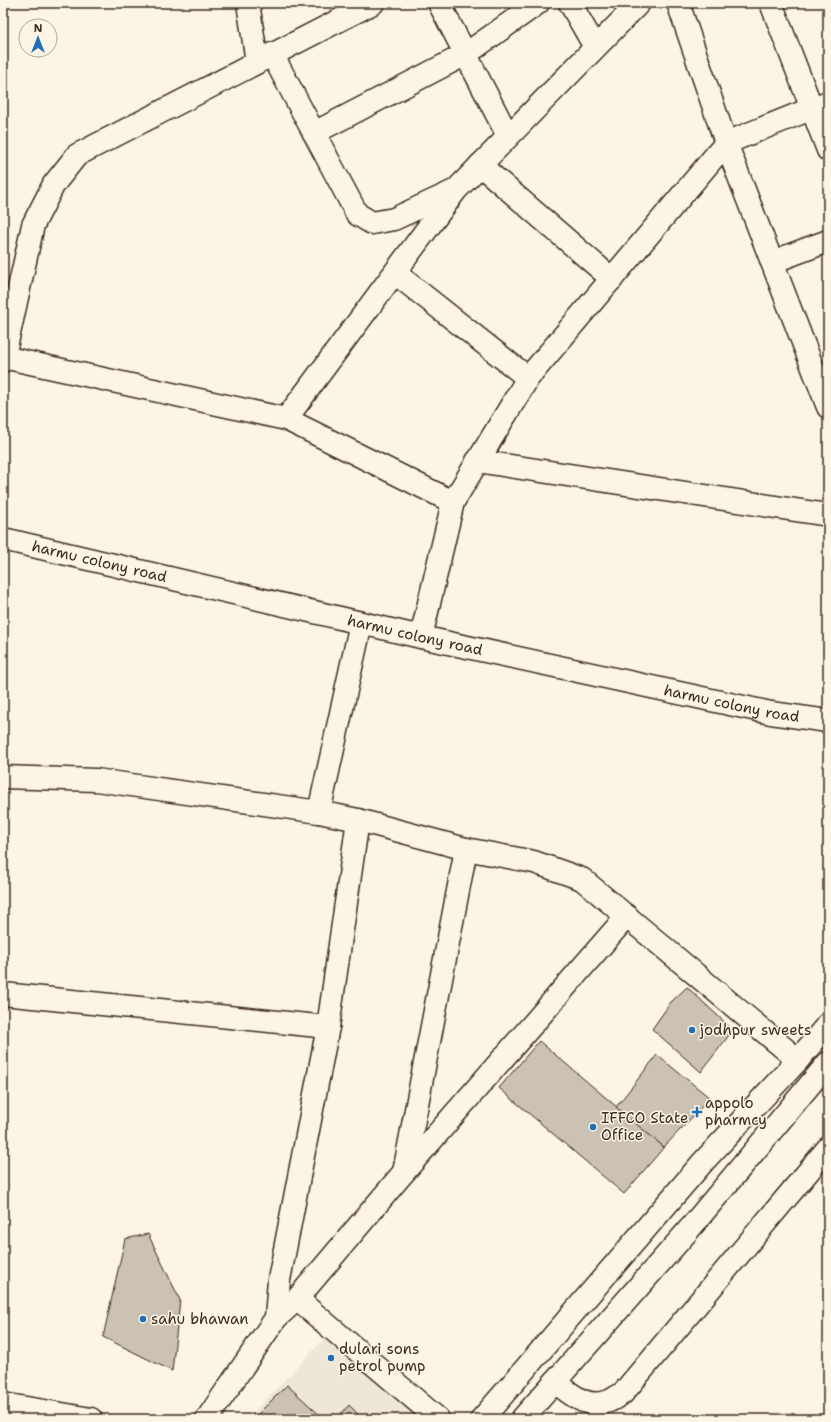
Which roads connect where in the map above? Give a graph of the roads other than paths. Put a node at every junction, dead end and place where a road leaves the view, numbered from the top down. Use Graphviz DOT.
graph roads {
  1 [pos="248,3"];
  2 [pos="373,3"];
  3 [pos="439,3"];
  4 [pos="538,3"];
  5 [pos="570,3"];
  6 [pos="639,3"];
  7 [pos="772,3"];
  8 [pos="683,5"];
  9 [pos="595,47"];
  10 [pos="466,54"];
  11 [pos="265,58"];
  12 [pos="820,105"];
  13 [pos="314,133"];
  14 [pos="508,136"];
  15 [pos="726,143"];
  16 [pos="828,150"];
  17 [pos="480,165"];
  18 [pos="456,190"];
  19 [pos="828,241"];
  20 [pos="772,262"];
  21 [pos="395,273"];
  22 [pos="612,279"];
  23 [pos="3,359"];
  24 [pos="528,378"];
  25 [pos="827,402"];
  26 [pos="286,419"];
  27 [pos="477,461"];
  28 [pos="453,502"];
  29 [pos="828,515"];
  30 [pos="3,539"];
  31 [pos="362,622"];
  32 [pos="421,637"];
  33 [pos="828,721"];
  34 [pos="3,777"];
  35 [pos="319,812"];
  36 [pos="358,820"];
  37 [pos="466,849"];
  38 [pos="627,916"];
  39 [pos="3,994"];
  40 [pos="828,1024"];
  41 [pos="328,1027"];
  42 [pos="798,1060"];
  43 [pos="828,1063"];
  44 [pos="828,1148"];
  45 [pos="404,1172"];
  46 [pos="297,1298"];
  47 [pos="276,1318"];
  48 [pos="555,1382"];
  49 [pos="3,1404"];
  50 [pos="91,1419"];
  51 [pos="207,1419"];
  52 [pos="438,1419"];
  53 [pos="482,1419"];
  54 [pos="522,1419"];
  1 -- 11 [label="street"];
  2 -- 11 [label="street"];
  3 -- 10 [label="street"];
  4 -- 10 [label="street"];
  5 -- 9 [label="street"];
  6 -- 9 [label="street"];
  7 -- 12 [label="street"];
  8 -- 15 [label="street"];
  9 -- 14 [label="street"];
  10 -- 13 [label="street"];
  10 -- 14 [label="street"];
  11 -- 13 [label="street"];
  11 -- 23 [label="street"];
  12 -- 15 [label="street"];
  12 -- 16 [label="street"];
  13 -- 18 [label="street"];
  14 -- 17 [label="street"];
  15 -- 20 [label="street"];
  15 -- 22 [label="street"];
  17 -- 18 [label="street"];
  17 -- 22 [label="street"];
  18 -- 21 [label="street"];
  19 -- 20 [label="street"];
  20 -- 25 [label="street"];
  21 -- 24 [label="street"];
  21 -- 26 [label="street"];
  22 -- 24 [label="street"];
  23 -- 26 [label="street"];
  24 -- 27 [label="street"];
  26 -- 28 [label="street"];
  27 -- 28 [label="street"];
  27 -- 29 [label="street"];
  28 -- 32 [label="street"];
  30 -- 31 [label="street, harmu colony road"];
  31 -- 32 [label="street, harmu colony road"];
  31 -- 35 [label="street"];
  32 -- 33 [label="street, harmu colony road"];
  34 -- 35 [label="street"];
  35 -- 36 [label="street"];
  36 -- 37 [label="street"];
  36 -- 41 [label="street"];
  37 -- 38 [label="street"];
  37 -- 45 [label="street"];
  38 -- 42 [label="street"];
  38 -- 45 [label="street"];
  39 -- 41 [label="street"];
  40 -- 42 [label="street"];
  41 -- 47 [label="street"];
  42 -- 53 [label="street"];
  43 -- 48 [label="street"];
  44 -- 48 [label="street"];
  45 -- 46 [label="street"];
  46 -- 47 [label="street"];
  46 -- 52 [label="street"];
  47 -- 51 [label="street"];
  48 -- 54 [label="street"];
  49 -- 50 [label="street"];
}
